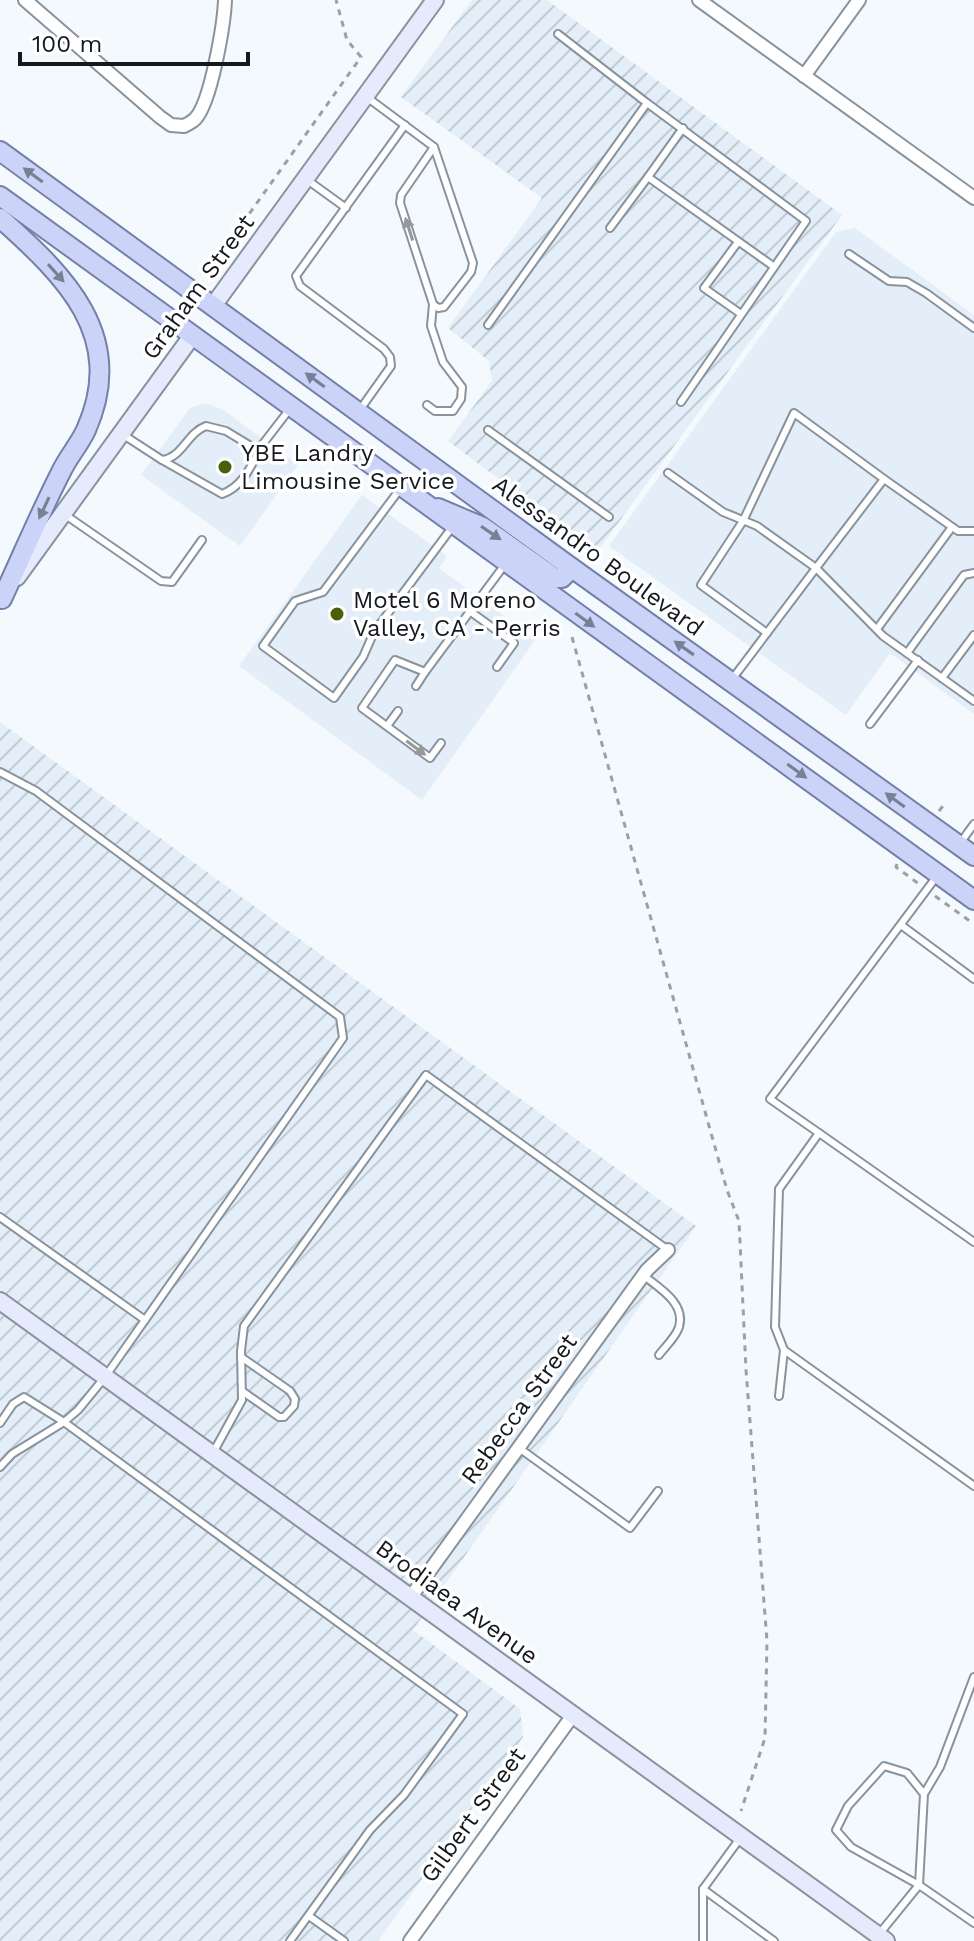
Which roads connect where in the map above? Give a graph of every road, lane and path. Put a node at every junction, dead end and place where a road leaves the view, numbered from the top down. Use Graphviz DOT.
graph roads {
  1 [pos="25,0"];
  2 [pos="225,0"];
  3 [pos="336,0"];
  4 [pos="435,0"];
  5 [pos="699,0"];
  6 [pos="859,0"];
  7 [pos="558,34"];
  8 [pos="804,76"];
  9 [pos="365,96"];
  10 [pos="647,103"];
  11 [pos="405,125"];
  12 [pos="683,128"];
  13 [pos="434,147"];
  14 [pos="0,151"];
  15 [pos="648,177"];
  16 [pos="305,178"];
  17 [pos="0,196"];
  18 [pos="974,198"];
  19 [pos="346,208"];
  20 [pos="0,218"];
  21 [pos="610,228"];
  22 [pos="738,242"];
  23 [pos="849,254"];
  24 [pos="773,266"];
  25 [pos="203,267"];
  26 [pos="433,304"];
  27 [pos="213,306"];
  28 [pos="741,314"];
  29 [pos="488,325"];
  30 [pos="974,328"];
  31 [pos="192,336"];
  32 [pos="681,402"];
  33 [pos="427,405"];
  34 [pos="290,407"];
  35 [pos="359,411"];
  36 [pos="488,430"];
  37 [pos="122,434"];
  38 [pos="262,445"];
  39 [pos="162,460"];
  40 [pos="668,473"];
  41 [pos="884,479"];
  42 [pos="401,487"];
  43 [pos="420,502"];
  44 [pos="64,514"];
  45 [pos="609,517"];
  46 [pos="743,521"];
  47 [pos="453,526"];
  48 [pos="952,527"];
  49 [pos="974,532"];
  50 [pos="202,540"];
  51 [pos="506,563"];
  52 [pos="572,568"];
  53 [pos="816,568"];
  54 [pos="974,573"];
  55 [pos="1,600"];
  56 [pos="471,612"];
  57 [pos="877,629"];
  58 [pos="767,633"];
  59 [pos="974,635"];
  60 [pos="572,637"];
  61 [pos="907,653"];
  62 [pos="918,660"];
  63 [pos="497,667"];
  64 [pos="425,672"];
  65 [pos="942,678"];
  66 [pos="731,681"];
  67 [pos="416,686"];
  68 [pos="974,701"];
  69 [pos="398,711"];
  70 [pos="870,724"];
  71 [pos="387,726"];
  72 [pos="441,743"];
  73 [pos="0,772"];
  74 [pos="974,824"];
  75 [pos="958,845"];
  76 [pos="974,856"];
  77 [pos="939,873"];
  78 [pos="974,900"];
  79 [pos="901,925"];
  80 [pos="974,979"];
  81 [pos="819,1133"];
  82 [pos="0,1217"];
  83 [pos="974,1242"];
  84 [pos="668,1250"];
  85 [pos="643,1275"];
  86 [pos="0,1301"];
  87 [pos="145,1320"];
  88 [pos="784,1350"];
  89 [pos="659,1355"];
  90 [pos="241,1357"];
  91 [pos="105,1377"];
  92 [pos="242,1391"];
  93 [pos="779,1396"];
  94 [pos="64,1422"];
  95 [pos="0,1423"];
  96 [pos="519,1448"];
  97 [pos="212,1454"];
  98 [pos="0,1467"];
  99 [pos="974,1486"];
  100 [pos="658,1491"];
  101 [pos="410,1598"];
  102 [pos="974,1677"];
  103 [pos="573,1715"];
  104 [pos="924,1794"];
  105 [pos="741,1811"];
  106 [pos="741,1837"];
  107 [pos="919,1885"];
  108 [pos="703,1889"];
  109 [pos="309,1916"];
  110 [pos="974,1923"];
  111 [pos="882,1939"];
  112 [pos="290,1941"];
  113 [pos="344,1941"];
  114 [pos="410,1941"];
  115 [pos="702,1941"];
  116 [pos="774,1941"];
  1 -- 2 [label="street"];
  3 -- 25 [label="path"];
  4 -- 9 [label="street, Graham Street"];
  5 -- 8 [label="street"];
  6 -- 8 [label="street"];
  7 -- 10 [label="lane"];
  8 -- 18 [label="street"];
  9 -- 11 [label="lane"];
  9 -- 16 [label="street, Graham Street"];
  10 -- 12 [label="lane"];
  10 -- 29 [label="lane"];
  11 -- 13 [label="lane"];
  11 -- 19 [label="lane"];
  12 -- 15 [label="lane"];
  12 -- 24 [label="lane"];
  26 -- 13 [label="lane, one-way"];
  13 -- 26 [label="lane"];
  27 -- 14 [label="main road, Alessandro Boulevard, one-way"];
  15 -- 21 [label="lane"];
  15 -- 22 [label="lane"];
  16 -- 19 [label="lane"];
  16 -- 27 [label="street, Graham Street"];
  17 -- 31 [label="main road"];
  19 -- 35 [label="lane"];
  20 -- 55 [label="main road, one-way"];
  22 -- 24 [label="lane"];
  22 -- 28 [label="lane"];
  23 -- 30 [label="lane"];
  24 -- 28 [label="lane"];
  26 -- 33 [label="lane"];
  27 -- 31 [label="main road, Graham Street"];
  35 -- 27 [label="main road, Alessandro Boulevard, one-way"];
  28 -- 32 [label="lane"];
  31 -- 34 [label="main road"];
  31 -- 37 [label="street, Graham Street"];
  34 -- 38 [label="lane"];
  34 -- 42 [label="main road"];
  35 -- 52 [label="main road, Alessandro Boulevard"];
  36 -- 45 [label="lane"];
  37 -- 39 [label="lane"];
  37 -- 44 [label="street, Graham Street"];
  38 -- 39 [label="lane"];
  38 -- 39 [label="lane"];
  40 -- 46 [label="lane"];
  41 -- 46 [label="lane"];
  41 -- 48 [label="lane"];
  41 -- 53 [label="lane"];
  42 -- 43 [label="main road"];
  42 -- 47 [label="lane"];
  43 -- 47 [label="main road"];
  43 -- 52 [label="main road, one-way"];
  44 -- 50 [label="lane"];
  44 -- 55 [label="street, Graham Street"];
  46 -- 53 [label="lane"];
  46 -- 58 [label="lane"];
  47 -- 51 [label="main road"];
  48 -- 49 [label="lane"];
  48 -- 57 [label="lane"];
  51 -- 56 [label="lane"];
  51 -- 77 [label="main road, one-way"];
  66 -- 52 [label="main road, Alessandro Boulevard, one-way"];
  53 -- 57 [label="lane"];
  53 -- 58 [label="lane"];
  54 -- 61 [label="lane"];
  56 -- 63 [label="lane"];
  56 -- 64 [label="lane"];
  57 -- 61 [label="lane"];
  58 -- 66 [label="lane"];
  59 -- 65 [label="lane"];
  60 -- 105 [label="path"];
  61 -- 62 [label="lane"];
  62 -- 65 [label="lane"];
  62 -- 70 [label="lane"];
  64 -- 67 [label="lane"];
  64 -- 71 [label="lane"];
  65 -- 68 [label="lane"];
  75 -- 66 [label="main road, Alessandro Boulevard, one-way"];
  69 -- 71 [label="lane"];
  71 -- 72 [label="lane, one-way"];
  73 -- 87 [label="lane"];
  74 -- 75 [label="lane"];
  75 -- 76 [label="main road, Alessandro Boulevard"];
  75 -- 77 [label="main road"];
  77 -- 78 [label="main road"];
  77 -- 79 [label="lane"];
  79 -- 80 [label="lane"];
  79 -- 81 [label="lane"];
  81 -- 83 [label="lane"];
  81 -- 88 [label="lane"];
  82 -- 87 [label="lane"];
  84 -- 85 [label="street, Rebecca Street"];
  84 -- 90 [label="lane"];
  85 -- 89 [label="lane"];
  85 -- 96 [label="street, Rebecca Street"];
  86 -- 91 [label="street, Brodiaea Avenue"];
  87 -- 91 [label="lane"];
  88 -- 93 [label="lane"];
  88 -- 99 [label="lane"];
  90 -- 92 [label="lane"];
  90 -- 92 [label="lane"];
  91 -- 94 [label="lane"];
  91 -- 97 [label="street, Brodiaea Avenue"];
  92 -- 97 [label="lane"];
  94 -- 95 [label="lane"];
  94 -- 98 [label="lane"];
  94 -- 109 [label="lane"];
  96 -- 100 [label="lane"];
  96 -- 101 [label="street, Rebecca Street"];
  97 -- 101 [label="street, Brodiaea Avenue"];
  101 -- 103 [label="street, Brodiaea Avenue"];
  102 -- 104 [label="lane"];
  103 -- 106 [label="street, Brodiaea Avenue"];
  103 -- 114 [label="street, Gilbert Street"];
  104 -- 107 [label="lane"];
  104 -- 107 [label="lane"];
  106 -- 108 [label="lane"];
  106 -- 111 [label="street, Brodiaea Avenue"];
  107 -- 110 [label="lane"];
  107 -- 111 [label="lane"];
  108 -- 115 [label="lane"];
  108 -- 116 [label="lane"];
  109 -- 112 [label="lane"];
  109 -- 113 [label="lane"];
}
